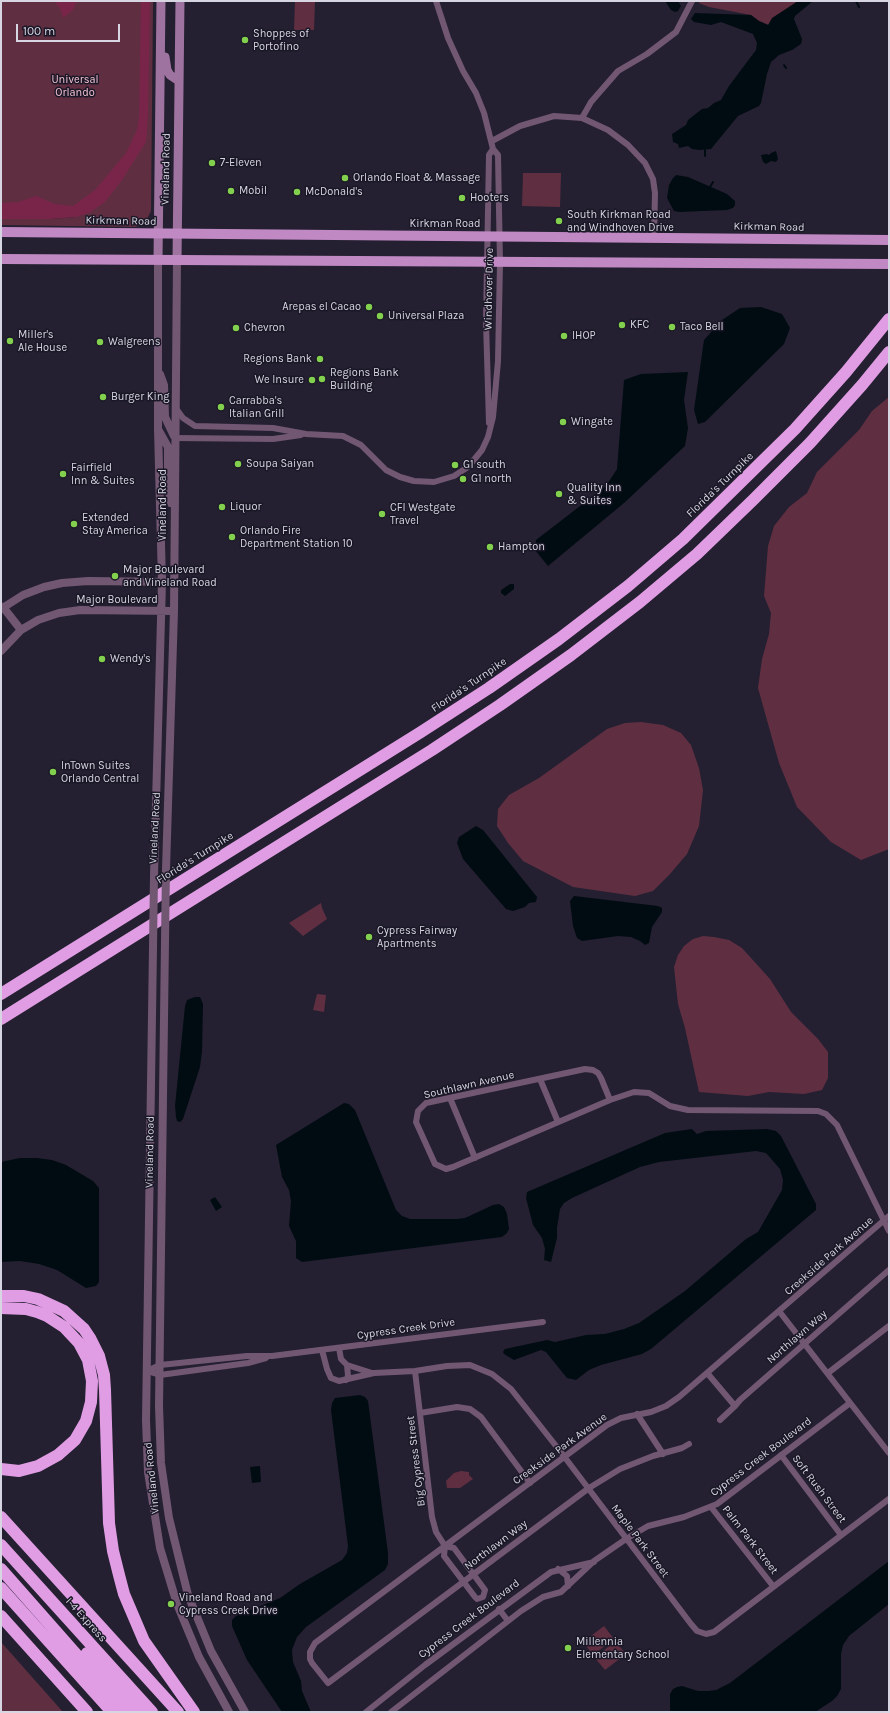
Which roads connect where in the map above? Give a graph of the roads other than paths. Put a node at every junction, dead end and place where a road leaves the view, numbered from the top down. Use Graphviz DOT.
graph roads {
  1 [pos="161,1"];
  2 [pos="180,1"];
  3 [pos="436,1"];
  4 [pos="692,1"];
  5 [pos="161,28"];
  6 [pos="179,81"];
  7 [pos="582,118"];
  8 [pos="492,141"];
  9 [pos="493,149"];
  10 [pos="1,232"];
  11 [pos="158,234"];
  12 [pos="177,234"];
  13 [pos="488,236"];
  14 [pos="499,236"];
  15 [pos="654,238"];
  16 [pos="889,240"];
  17 [pos="1,259"];
  18 [pos="158,260"];
  19 [pos="177,260"];
  20 [pos="487,263"];
  21 [pos="500,263"];
  22 [pos="889,264"];
  23 [pos="889,319"];
  24 [pos="889,352"];
  25 [pos="487,361"];
  26 [pos="498,361"];
  27 [pos="158,368"];
  28 [pos="175,407"];
  29 [pos="273,428"];
  30 [pos="158,429"];
  31 [pos="490,431"];
  32 [pos="306,434"];
  33 [pos="175,438"];
  34 [pos="273,439"];
  35 [pos="175,526"];
  36 [pos="162,582"];
  37 [pos="175,582"];
  38 [pos="2,608"];
  39 [pos="162,611"];
  40 [pos="174,611"];
  41 [pos="21,630"];
  42 [pos="1,651"];
  43 [pos="1,994"];
  44 [pos="1,1019"];
  45 [pos="540,1079"];
  46 [pos="450,1098"];
  47 [pos="610,1100"];
  48 [pos="558,1122"];
  49 [pos="475,1158"];
  50 [pos="150,1176"];
  51 [pos="162,1177"];
  52 [pos="887,1218"];
  53 [pos="149,1226"];
  54 [pos="162,1227"];
  55 [pos="889,1231"];
  56 [pos="889,1270"];
  57 [pos="1,1296"];
  58 [pos="1,1308"];
  59 [pos="779,1311"];
  60 [pos="543,1322"];
  61 [pos="889,1326"];
  62 [pos="805,1343"];
  63 [pos="339,1348"];
  64 [pos="322,1350"];
  65 [pos="272,1356"];
  66 [pos="160,1364"];
  67 [pos="347,1365"];
  68 [pos="147,1371"];
  69 [pos="415,1371"];
  70 [pos="374,1373"];
  71 [pos="828,1373"];
  72 [pos="708,1374"];
  73 [pos="160,1375"];
  74 [pos="346,1380"];
  75 [pos="850,1403"];
  76 [pos="735,1406"];
  77 [pos="420,1413"];
  78 [pos="637,1414"];
  79 [pos="720,1420"];
  80 [pos="689,1444"];
  81 [pos="889,1453"];
  82 [pos="663,1454"];
  83 [pos="781,1455"];
  84 [pos="565,1457"];
  85 [pos="1,1469"];
  86 [pos="530,1483"];
  87 [pos="588,1488"];
  88 [pos="889,1499"];
  89 [pos="711,1506"];
  90 [pos="1,1517"];
  91 [pos="841,1535"];
  92 [pos="626,1539"];
  93 [pos="1,1545"];
  94 [pos="444,1546"];
  95 [pos="1,1554"];
  96 [pos="594,1562"];
  97 [pos="1,1569"];
  98 [pos="558,1570"];
  99 [pos="182,1573"];
  100 [pos="473,1574"];
  101 [pos="168,1577"];
  102 [pos="464,1582"];
  103 [pos="568,1586"];
  104 [pos="773,1586"];
  105 [pos="1,1588"];
  106 [pos="499,1609"];
  107 [pos="1,1616"];
  108 [pos="508,1621"];
  109 [pos="1,1627"];
  110 [pos="30,1648"];
  111 [pos="328,1683"];
  112 [pos="87,1712"];
  113 [pos="112,1712"];
  114 [pos="127,1712"];
  115 [pos="139,1712"];
  116 [pos="152,1712"];
  117 [pos="178,1712"];
  118 [pos="194,1712"];
  119 [pos="229,1712"];
  120 [pos="245,1712"];
  121 [pos="366,1712"];
  122 [pos="391,1712"];
  1 -- 5 [label="main road, Vineland Road"];
  2 -- 6 [label="main road, Vineland Road"];
  3 -- 8 [label="street, Windhover Drive"];
  4 -- 7 [label="street"];
  5 -- 6 [label="main road"];
  5 -- 11 [label="main road, Vineland Road"];
  6 -- 12 [label="main road, Vineland Road"];
  7 -- 8 [label="street"];
  7 -- 15 [label="street"];
  8 -- 9 [label="street, Windhover Drive"];
  9 -- 13 [label="street, Windhover Drive"];
  9 -- 14 [label="street, Windhover Drive"];
  10 -- 11 [label="main road, Kirkman Road"];
  11 -- 12 [label="main road, Kirkman Road"];
  11 -- 18 [label="main road, Vineland Road"];
  12 -- 13 [label="main road, Kirkman Road"];
  12 -- 19 [label="main road, Vineland Road"];
  13 -- 14 [label="main road, Kirkman Road"];
  13 -- 20 [label="street, Windhover Drive"];
  14 -- 15 [label="main road, Kirkman Road"];
  14 -- 21 [label="street, Windhover Drive"];
  15 -- 16 [label="main road, Kirkman Road"];
  17 -- 18 [label="main road"];
  18 -- 19 [label="main road"];
  18 -- 27 [label="street, Vineland Road"];
  19 -- 20 [label="main road"];
  19 -- 28 [label="street, Vineland Road"];
  20 -- 21 [label="main road"];
  20 -- 25 [label="street, Windhover Drive"];
  21 -- 22 [label="main road"];
  21 -- 26 [label="street, Windhover Drive"];
  23 -- 43 [label="highway, Florida's Turnpike"];
  24 -- 44 [label="highway"];
  25 -- 26 [label="street"];
  25 -- 31 [label="street, Windhover Drive"];
  26 -- 31 [label="street, Windhover Drive"];
  27 -- 30 [label="street, Vineland Road"];
  27 -- 33 [label="street"];
  28 -- 29 [label="street, Windhover Drive"];
  28 -- 33 [label="street, Vineland Road"];
  29 -- 32 [label="street, Windhover Drive"];
  29 -- 34 [label="street"];
  30 -- 35 [label="street"];
  30 -- 36 [label="street, Vineland Road"];
  31 -- 32 [label="street, Windhover Drive"];
  32 -- 34 [label="street, Windhover Drive"];
  33 -- 34 [label="street, Windhover Drive"];
  33 -- 35 [label="street, Vineland Road"];
  35 -- 37 [label="street, Vineland Road"];
  36 -- 37 [label="street, Major Boulevard"];
  36 -- 38 [label="street, Major Boulevard"];
  36 -- 39 [label="street, Vineland Road"];
  37 -- 40 [label="street, Vineland Road"];
  38 -- 41 [label="street"];
  39 -- 40 [label="street, Major Boulevard"];
  39 -- 41 [label="street, Major Boulevard"];
  39 -- 50 [label="street, Vineland Road, bridge"];
  40 -- 51 [label="street, Vineland Road, bridge"];
  41 -- 42 [label="street, Major Boulevard"];
  45 -- 46 [label="street, Southlawn Avenue"];
  45 -- 47 [label="street, Southlawn Avenue"];
  45 -- 48 [label="street"];
  46 -- 49 [label="street"];
  46 -- 49 [label="street, Southlawn Avenue"];
  47 -- 48 [label="street, Southlawn Avenue"];
  47 -- 52 [label="street, Southlawn Avenue"];
  48 -- 49 [label="street, Southlawn Avenue"];
  50 -- 51 [label="street"];
  50 -- 53 [label="street, Vineland Road"];
  51 -- 54 [label="street, Vineland Road"];
  52 -- 55 [label="street, Southlawn Avenue"];
  52 -- 59 [label="street, Creekside Park Avenue"];
  53 -- 54 [label="street"];
  53 -- 68 [label="street, Vineland Road"];
  54 -- 66 [label="street, Vineland Road"];
  56 -- 62 [label="street, Northlawn Way"];
  57 -- 118 [label="highway"];
  58 -- 85 [label="highway"];
  59 -- 62 [label="street"];
  59 -- 72 [label="street, Creekside Park Avenue"];
  60 -- 63 [label="street, Cypress Creek Drive"];
  61 -- 71 [label="street"];
  62 -- 71 [label="street"];
  62 -- 76 [label="street, Northlawn Way"];
  63 -- 64 [label="street, Cypress Creek Drive"];
  63 -- 67 [label="street"];
  64 -- 65 [label="street, Cypress Creek Drive"];
  64 -- 74 [label="street"];
  65 -- 66 [label="street, Cypress Creek Drive"];
  65 -- 73 [label="street, Cypress Creek Drive"];
  66 -- 68 [label="street, Cypress Creek Drive"];
  66 -- 73 [label="street, Vineland Road"];
  67 -- 70 [label="street, Maple Park Street"];
  67 -- 74 [label="street"];
  68 -- 73 [label="street, Cypress Creek Drive"];
  68 -- 101 [label="street, Vineland Road"];
  69 -- 70 [label="street, Maple Park Street"];
  69 -- 77 [label="street, Big Cypress Street"];
  69 -- 84 [label="street, Maple Park Street"];
  70 -- 74 [label="street, Maple Park Street"];
  71 -- 75 [label="street"];
  72 -- 76 [label="street"];
  72 -- 78 [label="street, Creekside Park Avenue"];
  73 -- 99 [label="street, Vineland Road"];
  75 -- 81 [label="street"];
  75 -- 83 [label="street, Cypress Creek Boulevard"];
  76 -- 79 [label="street, Northlawn Way"];
  77 -- 86 [label="street"];
  77 -- 94 [label="street, Big Cypress Street"];
  78 -- 82 [label="street"];
  78 -- 84 [label="street, Creekside Park Avenue"];
  80 -- 82 [label="street, Northlawn Way"];
  82 -- 87 [label="street, Northlawn Way"];
  83 -- 89 [label="street, Cypress Creek Boulevard"];
  83 -- 91 [label="street, Soft Rush Street"];
  84 -- 86 [label="street, Creekside Park Avenue"];
  84 -- 87 [label="street, Maple Park Street"];
  86 -- 94 [label="street, Creekside Park Avenue"];
  87 -- 92 [label="street, Maple Park Street"];
  87 -- 100 [label="street, Northlawn Way"];
  88 -- 91 [label="street, Maple Park Street"];
  89 -- 92 [label="street, Cypress Creek Boulevard"];
  89 -- 104 [label="street, Palm Park Street"];
  90 -- 117 [label="highway"];
  91 -- 104 [label="street, Maple Park Street"];
  92 -- 96 [label="street, Cypress Creek Boulevard"];
  92 -- 104 [label="street, Maple Park Street"];
  93 -- 116 [label="highway, I-4 Express"];
  94 -- 100 [label="street, Big Cypress Street"];
  94 -- 102 [label="street, Big Cypress Street"];
  94 -- 111 [label="street, Creekside Park Avenue"];
  95 -- 115 [label="highway"];
  96 -- 98 [label="street, Cypress Creek Boulevard"];
  96 -- 103 [label="street, Cypress Creek Boulevard"];
  97 -- 114 [label="highway"];
  98 -- 103 [label="street"];
  98 -- 106 [label="street, Cypress Creek Boulevard"];
  99 -- 101 [label="street"];
  99 -- 120 [label="street, Vineland Road"];
  100 -- 102 [label="street, Northlawn Way"];
  100 -- 102 [label="street, Big Cypress Street"];
  101 -- 119 [label="street, Vineland Road"];
  102 -- 111 [label="street, Northlawn Way"];
  103 -- 108 [label="street, Cypress Creek Boulevard"];
  105 -- 113 [label="highway"];
  106 -- 108 [label="street"];
  106 -- 121 [label="street, Cypress Creek Boulevard"];
  107 -- 110 [label="highway"];
  108 -- 122 [label="street, Cypress Creek Boulevard"];
  109 -- 110 [label="highway"];
  110 -- 112 [label="highway"];
}
